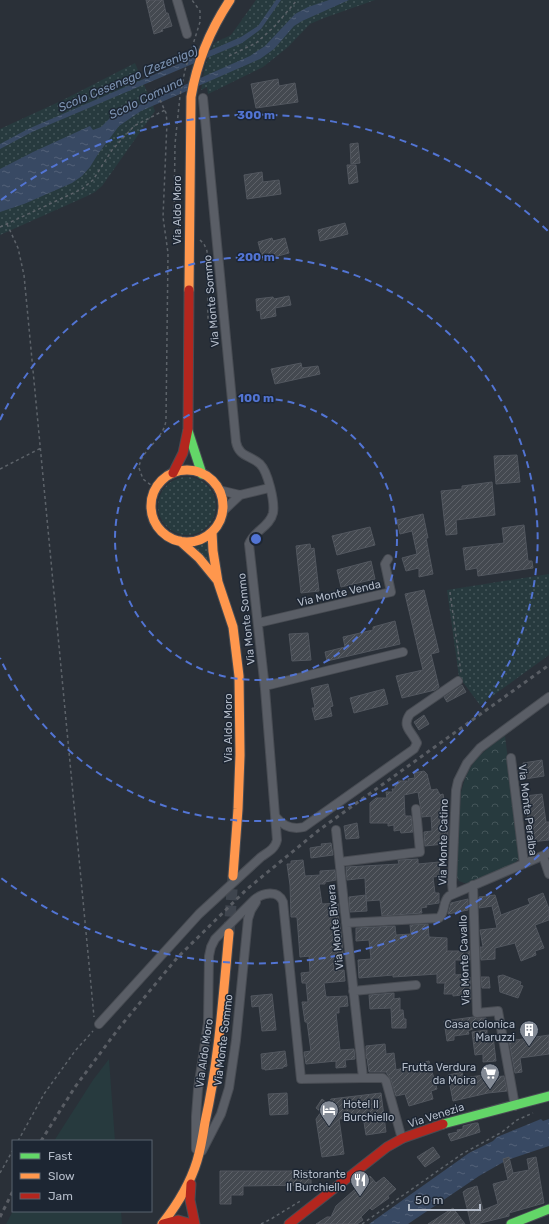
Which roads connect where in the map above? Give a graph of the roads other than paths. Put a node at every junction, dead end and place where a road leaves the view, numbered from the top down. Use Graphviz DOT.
graph roads {
  1 [pos="177,0"];
  2 [pos="230,0"];
  3 [pos="187,34"];
  4 [pos="203,98"];
  5 [pos="188,429"];
  6 [pos="173,473"];
  7 [pos="202,474"];
  8 [pos="269,488"];
  9 [pos="218,490"];
  10 [pos="240,495"];
  11 [pos="222,512"];
  12 [pos="212,532"];
  13 [pos="180,541"];
  14 [pos="388,559"];
  15 [pos="218,582"];
  16 [pos="258,623"];
  17 [pos="403,652"];
  18 [pos="458,681"];
  19 [pos="265,686"];
  20 [pos="549,697"];
  21 [pos="511,758"];
  22 [pos="416,809"];
  23 [pos="276,817"];
  24 [pos="336,830"];
  25 [pos="546,855"];
  26 [pos="340,862"];
  27 [pos="524,864"];
  28 [pos="549,874"];
  29 [pos="232,876"];
  30 [pos="473,885"];
  31 [pos="266,894"];
  32 [pos="453,894"];
  33 [pos="346,923"];
  34 [pos="229,933"];
  35 [pos="416,985"];
  36 [pos="353,991"];
  37 [pos="99,1024"];
  38 [pos="363,1078"];
  39 [pos="549,1096"];
  40 [pos="515,1106"];
  41 [pos="402,1139"];
  42 [pos="196,1161"];
  43 [pos="193,1173"];
  44 [pos="549,1209"];
  45 [pos="305,1212"];
  46 [pos="163,1224"];
  47 [pos="192,1224"];
  48 [pos="195,1224"];
  49 [pos="278,1224"];
  50 [pos="289,1224"];
  51 [pos="511,1224"];
  1 -- 3 [label="street"];
  2 -- 5 [label="main road, Via Aldo Moro"];
  4 -- 8 [label="street, Via Monte Sommo"];
  5 -- 6 [label="main road, Via Aldo Moro"];
  5 -- 7 [label="main road, Via Aldo Moro"];
  6 -- 7 [label="main road"];
  6 -- 13 [label="main road"];
  7 -- 9 [label="main road"];
  8 -- 10 [label="street"];
  8 -- 16 [label="street, Via Monte Sommo"];
  9 -- 10 [label="street"];
  9 -- 11 [label="main road"];
  10 -- 11 [label="street"];
  11 -- 12 [label="main road"];
  12 -- 13 [label="main road"];
  12 -- 15 [label="main road, Via Aldo Moro"];
  13 -- 15 [label="main road, Via Aldo Moro"];
  14 -- 16 [label="street, Via Monte Venda"];
  15 -- 29 [label="main road, Via Aldo Moro"];
  16 -- 19 [label="street, Via Monte Sommo"];
  17 -- 19 [label="street"];
  18 -- 23 [label="street"];
  19 -- 23 [label="street, Via Monte Sommo"];
  20 -- 32 [label="street, Via Monte Catino"];
  21 -- 27 [label="street, Via Monte Peralba"];
  22 -- 26 [label="street"];
  23 -- 37 [label="street, Via Monte Sommo"];
  24 -- 26 [label="street, Via Monte Bivera"];
  25 -- 27 [label="street, Via Monte Catino"];
  25 -- 28 [label="street"];
  26 -- 33 [label="street, Via Monte Bivera"];
  27 -- 30 [label="street, Via Monte Catino"];
  30 -- 32 [label="street, Via Monte Catino"];
  30 -- 40 [label="street, Via Monte Cavallo"];
  31 -- 38 [label="street"];
  31 -- 42 [label="street, Via Monte Sommo"];
  31 -- 42 [label="street, Via Monte Sommo"];
  32 -- 33 [label="street, Via Monte Catino"];
  33 -- 36 [label="street, Via Monte Bivera"];
  34 -- 42 [label="main road, Via Aldo Moro"];
  35 -- 36 [label="street"];
  36 -- 38 [label="street, Via Monte Bivera"];
  38 -- 41 [label="street"];
  39 -- 40 [label="main road, Via Venezia"];
  40 -- 41 [label="main road, Via Venezia"];
  41 -- 45 [label="main road, Via Venezia"];
  42 -- 43 [label="main road, Via Aldo Moro"];
  43 -- 46 [label="main road, Via Aldo Moro"];
  43 -- 48 [label="main road, Via Aldo Moro"];
  44 -- 51 [label="main road"];
  45 -- 49 [label="main road, Via Venezia"];
  45 -- 50 [label="main road, Via Venezia"];
  46 -- 47 [label="main road"];
}
